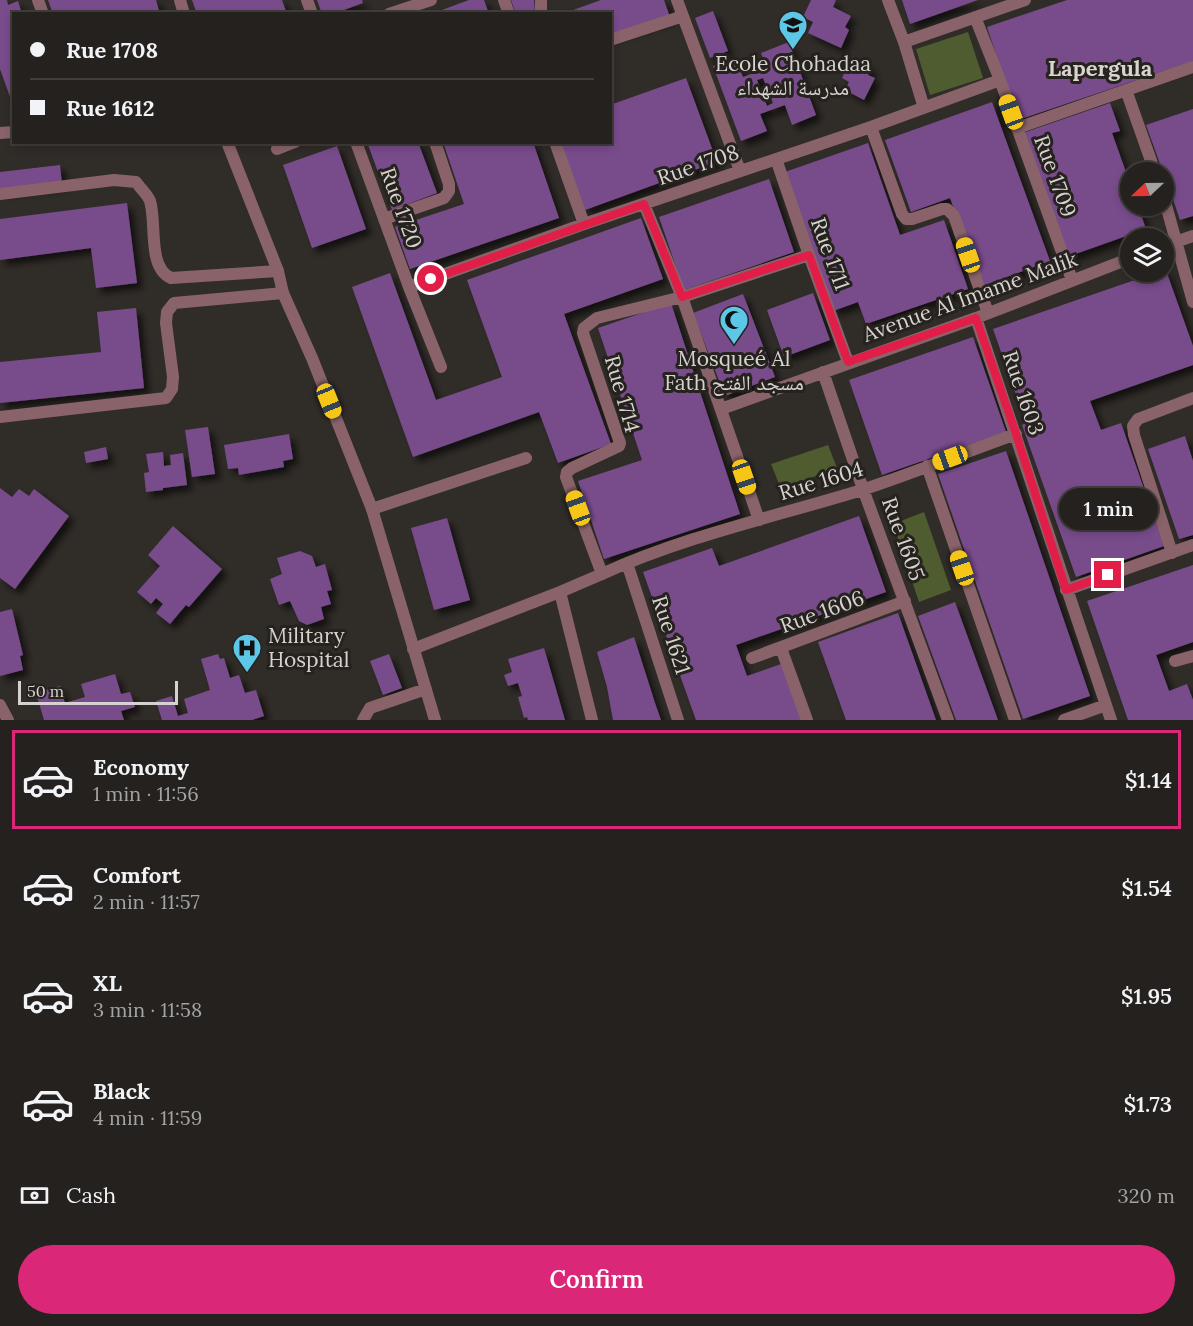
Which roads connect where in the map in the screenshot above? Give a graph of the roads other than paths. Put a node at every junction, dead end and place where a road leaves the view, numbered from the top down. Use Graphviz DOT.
graph roads {
  1 [pos="431,0"];
  2 [pos="677,0"];
  3 [pos="888,0"];
  4 [pos="1016,1"];
  5 [pos="395,12"];
  6 [pos="683,16"];
  7 [pos="975,17"];
  8 [pos="612,39"];
  9 [pos="904,42"];
  10 [pos="1193,68"];
  11 [pos="1000,80"];
  12 [pos="1126,90"];
  13 [pos="924,108"];
  14 [pos="871,128"];
  15 [pos="1017,128"];
  16 [pos="290,144"];
  17 [pos="357,144"];
  18 [pos="436,144"];
  19 [pos="556,144"];
  20 [pos="228,146"];
  21 [pos="277,149"];
  22 [pos="776,159"];
  23 [pos="1151,162"];
  24 [pos="740,171"];
  25 [pos="0,194"];
  26 [pos="644,204"];
  27 [pos="1169,216"];
  28 [pos="384,219"];
  29 [pos="584,224"];
  30 [pos="1193,236"];
  31 [pos="1176,242"];
  32 [pos="809,255"];
  33 [pos="1120,262"];
  34 [pos="278,271"];
  35 [pos="1072,280"];
  36 [pos="409,287"];
  37 [pos="283,293"];
  38 [pos="682,297"];
  39 [pos="1193,302"];
  40 [pos="982,315"];
  41 [pos="848,362"];
  42 [pos="441,367"];
  43 [pos="823,372"];
  44 [pos="1193,398"];
  45 [pos="721,409"];
  46 [pos="0,417"];
  47 [pos="1016,434"];
  48 [pos="526,458"];
  49 [pos="927,466"];
  50 [pos="863,489"];
  51 [pos="372,509"];
  52 [pos="759,520"];
  53 [pos="1193,545"];
  54 [pos="1172,553"];
  55 [pos="627,563"];
  56 [pos="602,574"];
  57 [pos="1066,590"];
  58 [pos="560,592"];
  59 [pos="905,602"];
  60 [pos="781,648"];
  61 [pos="413,649"];
  62 [pos="752,658"];
  63 [pos="1192,660"];
  64 [pos="1176,661"];
  65 [pos="426,689"];
  66 [pos="0,705"];
  67 [pos="1106,705"];
  68 [pos="8,720"];
  69 [pos="363,720"];
  70 [pos="435,720"];
  71 [pos="592,720"];
  72 [pos="678,720"];
  73 [pos="807,720"];
  74 [pos="948,720"];
  75 [pos="1015,720"];
  76 [pos="1064,720"];
  77 [pos="1111,720"];
  1 -- 5 [label="street"];
  2 -- 6 [label="street"];
  3 -- 9 [label="street"];
  4 -- 7 [label="street"];
  6 -- 8 [label="street"];
  6 -- 24 [label="street"];
  7 -- 9 [label="street"];
  7 -- 11 [label="street, Rue 1709"];
  9 -- 13 [label="street"];
  10 -- 12 [label="street"];
  11 -- 13 [label="street, Rue 1708"];
  11 -- 15 [label="street, Rue 1709"];
  12 -- 15 [label="street"];
  12 -- 23 [label="street"];
  13 -- 14 [label="street, Rue 1708"];
  14 -- 22 [label="street, Rue 1708"];
  14 -- 40 [label="street, Rue 1603"];
  15 -- 35 [label="street, Rue 1709"];
  16 -- 21 [label="street"];
  17 -- 28 [label="street, Rue 1720"];
  18 -- 28 [label="street"];
  19 -- 29 [label="street"];
  20 -- 34 [label="street"];
  22 -- 24 [label="street, Rue 1708"];
  22 -- 32 [label="street, Rue 1711"];
  24 -- 26 [label="street, Rue 1708"];
  25 -- 34 [label="street"];
  26 -- 29 [label="street, Rue 1708"];
  26 -- 38 [label="street"];
  27 -- 31 [label="street"];
  28 -- 36 [label="street, Rue 1720"];
  29 -- 36 [label="street, Rue 1708"];
  30 -- 31 [label="street"];
  31 -- 39 [label="street"];
  32 -- 38 [label="street"];
  32 -- 41 [label="street, Rue 1711"];
  33 -- 35 [label="street, Avenue Al Imame Malik"];
  34 -- 37 [label="street"];
  35 -- 40 [label="street, Avenue Al Imame Malik"];
  36 -- 42 [label="street, Rue 1720"];
  37 -- 46 [label="street"];
  37 -- 51 [label="street"];
  38 -- 45 [label="street"];
  38 -- 56 [label="street, Rue 1714"];
  40 -- 41 [label="street, Avenue Al Imame Malik"];
  40 -- 47 [label="street, Rue 1603"];
  41 -- 43 [label="street, Avenue Al Imame Malik"];
  43 -- 45 [label="street, Avenue Al Imame Malik"];
  43 -- 50 [label="street, Rue 1605"];
  44 -- 54 [label="street"];
  45 -- 52 [label="street"];
  47 -- 49 [label="street, Rue 1604"];
  47 -- 57 [label="street, Rue 1603"];
  48 -- 51 [label="street"];
  49 -- 50 [label="street, Rue 1604"];
  49 -- 75 [label="street"];
  50 -- 52 [label="street, Rue 1604"];
  50 -- 59 [label="street, Rue 1605"];
  51 -- 61 [label="street"];
  52 -- 55 [label="street, Rue 1604"];
  53 -- 54 [label="street"];
  54 -- 57 [label="street"];
  55 -- 56 [label="street, Rue 1604"];
  55 -- 72 [label="street, Rue 1621"];
  56 -- 58 [label="street, Rue 1604"];
  57 -- 67 [label="street, Rue 1603"];
  58 -- 61 [label="street, Rue 1604"];
  58 -- 71 [label="street"];
  59 -- 60 [label="street, Rue 1606"];
  59 -- 74 [label="street, Rue 1605"];
  60 -- 62 [label="street, Rue 1606"];
  60 -- 73 [label="street"];
  61 -- 65 [label="street"];
  63 -- 64 [label="street"];
  65 -- 69 [label="street"];
  65 -- 70 [label="street"];
  66 -- 68 [label="street"];
  67 -- 76 [label="street"];
  67 -- 77 [label="street, Rue 1603"];
}
